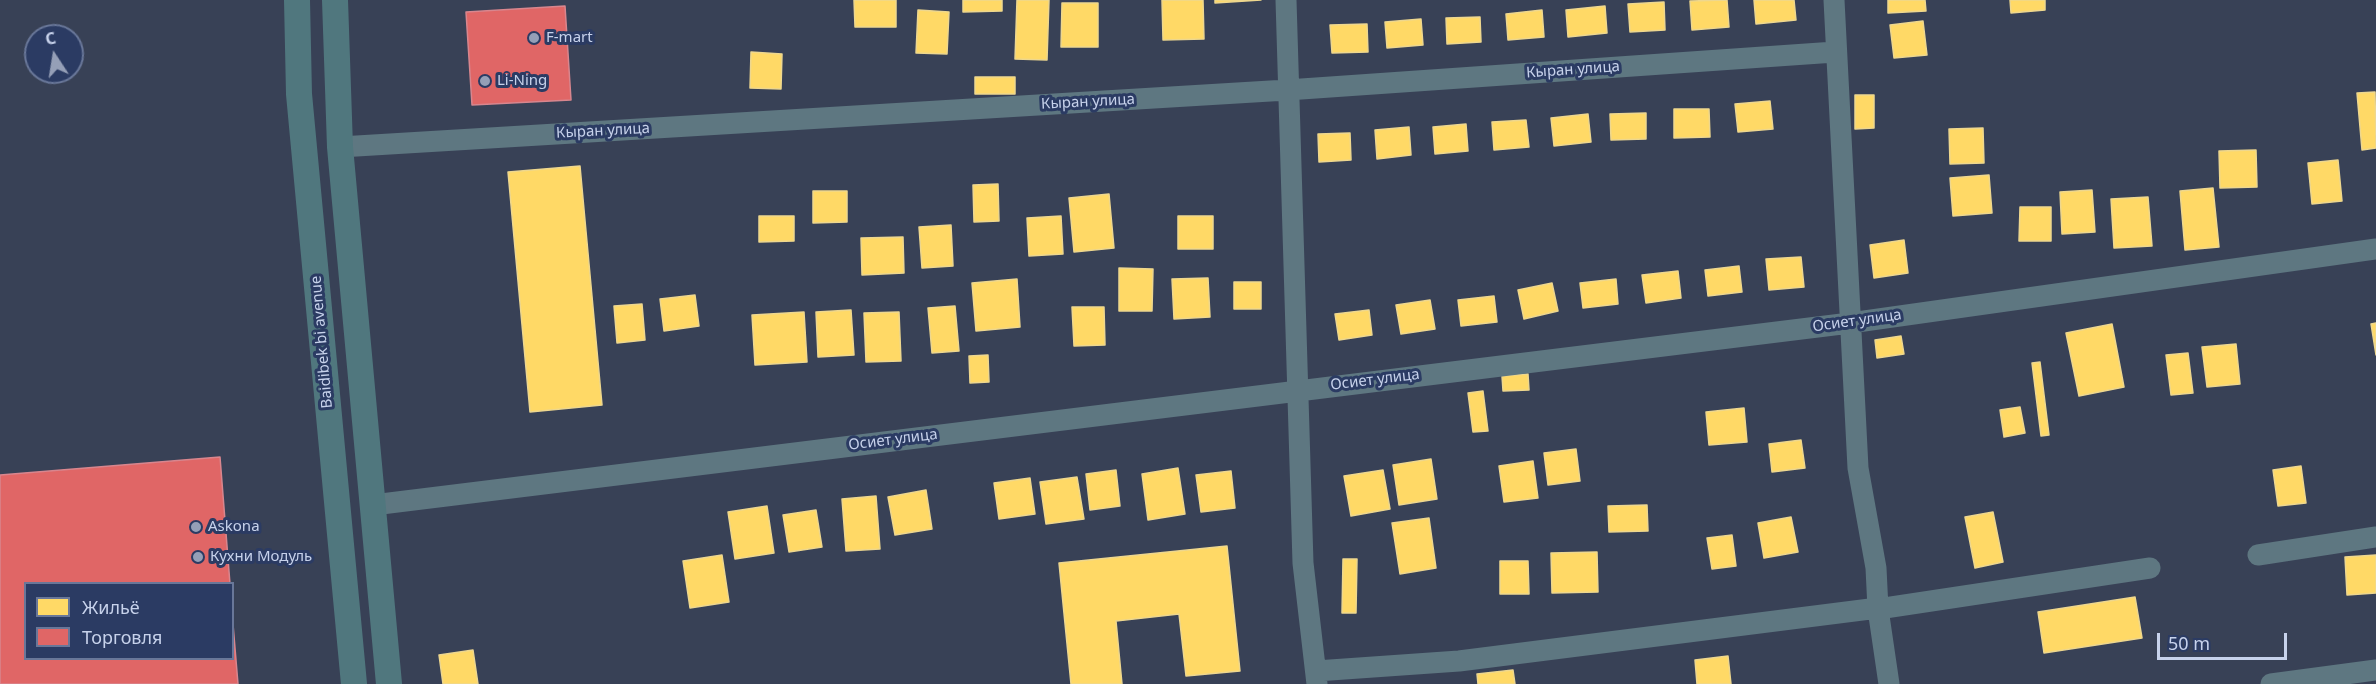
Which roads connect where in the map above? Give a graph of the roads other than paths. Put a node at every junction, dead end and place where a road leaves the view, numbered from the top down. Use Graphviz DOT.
graph roads {
  1 [pos="297,0"];
  2 [pos="335,0"];
  3 [pos="1286,0"];
  4 [pos="1834,0"];
  5 [pos="1835,52"];
  6 [pos="1287,90"];
  7 [pos="340,147"];
  8 [pos="2376,249"];
  9 [pos="1850,323"];
  10 [pos="1299,390"];
  11 [pos="373,506"];
  12 [pos="2376,537"];
  13 [pos="2258,555"];
  14 [pos="2150,568"];
  15 [pos="1878,609"];
  16 [pos="2376,670"];
  17 [pos="1316,677"];
  18 [pos="354,684"];
  19 [pos="389,684"];
  20 [pos="1888,684"];
  21 [pos="2271,684"];
  1 -- 18 [label="main road, Baidibek bi avenue"];
  2 -- 7 [label="main road"];
  3 -- 6 [label="street"];
  4 -- 5 [label="street"];
  5 -- 6 [label="street, Кыран улица"];
  5 -- 9 [label="street"];
  6 -- 7 [label="street, Кыран улица"];
  6 -- 10 [label="street"];
  7 -- 11 [label="main road"];
  8 -- 9 [label="street, Осиет улица"];
  9 -- 10 [label="street, Осиет улица"];
  9 -- 15 [label="street"];
  10 -- 11 [label="street, Осиет улица"];
  10 -- 17 [label="street"];
  11 -- 19 [label="main road"];
  12 -- 13 [label="street"];
  14 -- 15 [label="street"];
  15 -- 17 [label="street"];
  15 -- 20 [label="street"];
  16 -- 21 [label="street"];
}
